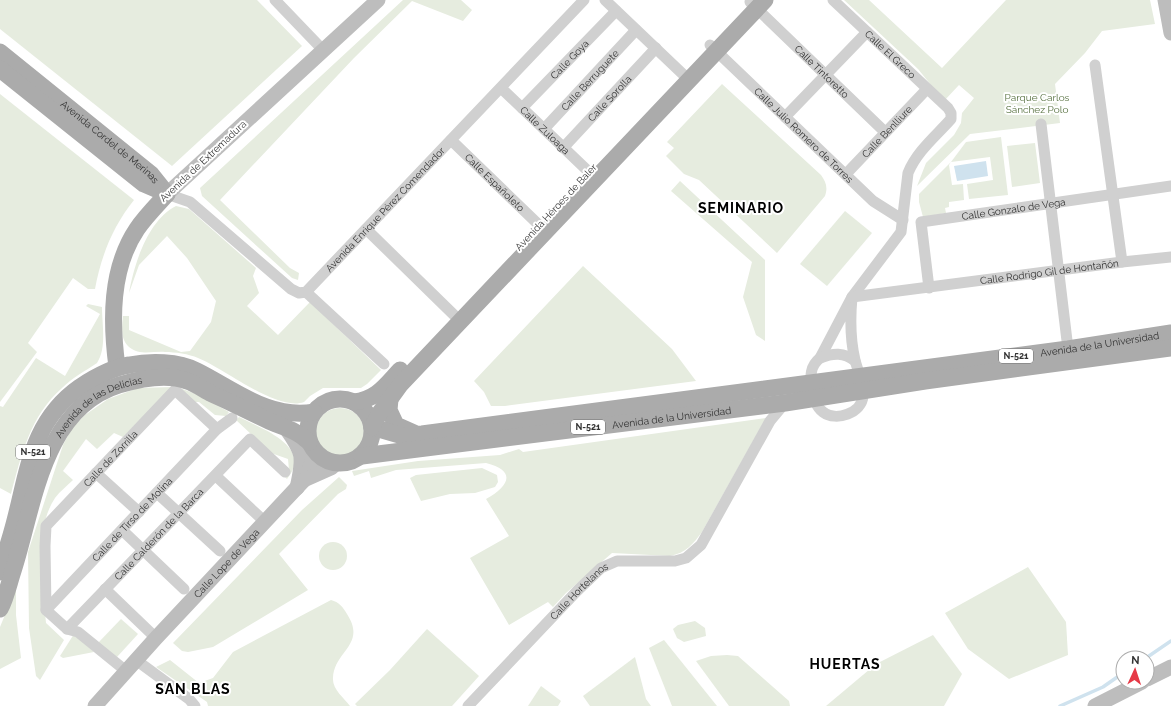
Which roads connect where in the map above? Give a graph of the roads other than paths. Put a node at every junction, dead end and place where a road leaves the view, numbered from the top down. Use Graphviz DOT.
graph roads {
  1 [pos="275,0"];
  2 [pos="378,0"];
  3 [pos="584,0"];
  4 [pos="605,0"];
  5 [pos="833,0"];
  6 [pos="1165,0"];
  7 [pos="756,4"];
  8 [pos="616,10"];
  9 [pos="636,30"];
  10 [pos="867,32"];
  11 [pos="1171,33"];
  12 [pos="656,48"];
  13 [pos="713,48"];
  14 [pos="322,50"];
  15 [pos="0,52"];
  16 [pos="1095,65"];
  17 [pos="0,69"];
  18 [pos="826,74"];
  19 [pos="686,77"];
  20 [pos="501,88"];
  21 [pos="927,89"];
  22 [pos="522,108"];
  23 [pos="785,117"];
  24 [pos="1041,124"];
  25 [pos="544,129"];
  26 [pos="885,132"];
  27 [pos="451,140"];
  28 [pos="563,148"];
  29 [pos="589,172"];
  30 [pos="846,174"];
  31 [pos="1171,186"];
  32 [pos="167,194"];
  33 [pos="1112,194"];
  34 [pos="1050,203"];
  35 [pos="903,220"];
  36 [pos="539,225"];
  37 [pos="366,229"];
  38 [pos="1171,257"];
  39 [pos="1122,262"];
  40 [pos="1058,271"];
  41 [pos="929,288"];
  42 [pos="306,292"];
  43 [pos="852,297"];
  44 [pos="454,315"];
  45 [pos="1171,334"];
  46 [pos="1171,348"];
  47 [pos="1068,349"];
  48 [pos="820,358"];
  49 [pos="384,364"];
  50 [pos="117,367"];
  51 [pos="860,376"];
  52 [pos="181,385"];
  53 [pos="813,390"];
  54 [pos="390,399"];
  55 [pos="354,402"];
  56 [pos="785,403"];
  57 [pos="314,412"];
  58 [pos="232,418"];
  59 [pos="283,420"];
  60 [pos="66,422"];
  61 [pos="372,427"];
  62 [pos="217,429"];
  63 [pos="418,434"];
  64 [pos="311,445"];
  65 [pos="362,456"];
  66 [pos="337,463"];
  67 [pos="286,472"];
  68 [pos="96,473"];
  69 [pos="216,476"];
  70 [pos="300,484"];
  71 [pos="157,493"];
  72 [pos="139,512"];
  73 [pos="179,514"];
  74 [pos="265,522"];
  75 [pos="122,530"];
  76 [pos="144,550"];
  77 [pos="220,551"];
  78 [pos="0,572"];
  79 [pos="184,589"];
  80 [pos="105,590"];
  81 [pos="0,609"];
  82 [pos="46,610"];
  83 [pos="67,629"];
  84 [pos="156,638"];
  85 [pos="131,666"];
  86 [pos="1171,667"];
  87 [pos="1155,676"];
  88 [pos="1126,690"];
  89 [pos="95,706"];
  90 [pos="195,706"];
  91 [pos="468,706"];
  92 [pos="1095,706"];
  1 -- 14 [label="street"];
  2 -- 14 [label="street, Avenida de Extremadura"];
  3 -- 20 [label="street, Avenida Enrique Pérez Comendador"];
  4 -- 8 [label="street"];
  5 -- 10 [label="street, Calle El Greco"];
  6 -- 11 [label="street"];
  7 -- 13 [label="main road, Avenida Héroes de Baler"];
  7 -- 18 [label="street, Calle Tintoretto"];
  8 -- 9 [label="street"];
  8 -- 22 [label="street, Calle Goya"];
  9 -- 12 [label="street"];
  9 -- 25 [label="street, Calle Berruguete"];
  10 -- 18 [label="street"];
  10 -- 21 [label="street, Calle El Greco"];
  12 -- 19 [label="street"];
  12 -- 28 [label="street, Calle Sorolla"];
  13 -- 19 [label="main road, Avenida Héroes de Baler"];
  13 -- 23 [label="street, Calle Julio Romero de Torres"];
  14 -- 32 [label="street, Avenida de Extremadura"];
  15 -- 32 [label="main road, Avenida Cordel de Merinas"];
  16 -- 33 [label="street, Calle Rodrigo Gil de Hontañón"];
  17 -- 32 [label="main road, Avenida Cordel de Merinas"];
  18 -- 23 [label="street"];
  18 -- 26 [label="street, Calle Tintoretto"];
  19 -- 29 [label="main road, Avenida Héroes de Baler"];
  19 -- 54 [label="main road, Avenida Héroes de Baler"];
  20 -- 22 [label="street, Calle Zuloaga"];
  20 -- 27 [label="street, Avenida Enrique Pérez Comendador"];
  21 -- 26 [label="street, Calle Benlliure"];
  21 -- 35 [label="street, Calle El Greco"];
  22 -- 25 [label="street, Calle Zuloaga"];
  23 -- 30 [label="street, Calle Julio Romero de Torres"];
  24 -- 34 [label="street"];
  25 -- 28 [label="street, Calle Zuloaga"];
  26 -- 30 [label="street, Calle Benlliure"];
  27 -- 36 [label="street, Calle Españoleto"];
  27 -- 37 [label="street, Avenida Enrique Pérez Comendador"];
  28 -- 29 [label="street, Calle Zuloaga"];
  29 -- 36 [label="main road, Avenida Héroes de Baler"];
  30 -- 35 [label="street, Calle Julio Romero de Torres"];
  31 -- 33 [label="street, Calle Gonzalo de Vega"];
  32 -- 42 [label="street"];
  32 -- 50 [label="main road, Avenida de Extremadura"];
  33 -- 34 [label="street, Calle Gonzalo de Vega"];
  33 -- 39 [label="street, Calle Rodrigo Gil de Hontañón"];
  34 -- 40 [label="street"];
  34 -- 41 [label="street, Calle Gonzalo de Vega"];
  35 -- 43 [label="street"];
  36 -- 44 [label="main road, Avenida Héroes de Baler"];
  37 -- 42 [label="street, Avenida Enrique Pérez Comendador"];
  37 -- 44 [label="street"];
  38 -- 39 [label="street"];
  39 -- 40 [label="street, Calle Rodrigo Gil de Hontañón"];
  40 -- 41 [label="street, Calle Rodrigo Gil de Hontañón"];
  40 -- 47 [label="street"];
  41 -- 43 [label="street, Calle Rodrigo Gil de Hontañón"];
  42 -- 49 [label="street"];
  43 -- 48 [label="street"];
  43 -- 51 [label="street"];
  44 -- 55 [label="main road, Avenida Héroes de Baler"];
  45 -- 47 [label="main road, Avenida de la Universidad / N-521"];
  46 -- 51 [label="main road, Avenida de la Universidad / N-521"];
  47 -- 51 [label="main road, Avenida de la Universidad / N-521"];
  48 -- 51 [label="street, Avenida de la Universidad"];
  48 -- 53 [label="street"];
  50 -- 52 [label="main road"];
  50 -- 59 [label="main road, Avenida de las Delicias / N-521"];
  50 -- 60 [label="main road"];
  50 -- 78 [label="main road, Avenida de las Delicias / N-521"];
  51 -- 53 [label="main road, Avenida de la Universidad / N-521"];
  52 -- 59 [label="main road, Avenida de las Delicias / N-521"];
  52 -- 60 [label="main road, Avenida de las Delicias / N-521"];
  52 -- 62 [label="street"];
  52 -- 68 [label="street, Calle de Zorrilla"];
  53 -- 56 [label="main road, Avenida de la Universidad / N-521"];
  53 -- 63 [label="main road, Avenida de la Universidad / N-521"];
  54 -- 61 [label="main road, Avenida Héroes de Baler"];
  54 -- 63 [label="main road"];
  55 -- 57 [label="main road"];
  55 -- 61 [label="main road"];
  56 -- 65 [label="main road, Avenida de la Universidad / N-521"];
  56 -- 91 [label="street, Calle Hortelanos"];
  57 -- 59 [label="main road, Avenida de las Delicias"];
  57 -- 64 [label="main road"];
  58 -- 62 [label="street, Calle de Tirso de Molina"];
  59 -- 64 [label="main road, Avenida de las Delicias / N-521"];
  59 -- 70 [label="street"];
  60 -- 81 [label="main road, Avenida de las Delicias / N-521"];
  61 -- 63 [label="main road, Avenida de la Universidad / N-521"];
  61 -- 65 [label="main road"];
  62 -- 71 [label="street, Calle de Tirso de Molina"];
  64 -- 66 [label="main road"];
  64 -- 70 [label="street, Calle Lope de Vega"];
  65 -- 66 [label="main road"];
  66 -- 70 [label="street, Calle Lope de Vega"];
  67 -- 69 [label="street, Calle Calderón de la Barca"];
  68 -- 72 [label="street"];
  68 -- 82 [label="street, Calle de Zorrilla"];
  69 -- 73 [label="street, Calle Calderón de la Barca"];
  69 -- 74 [label="street"];
  70 -- 74 [label="street, Calle Lope de Vega"];
  71 -- 72 [label="street, Calle de Tirso de Molina"];
  71 -- 73 [label="street"];
  72 -- 75 [label="street, Calle de Tirso de Molina"];
  73 -- 76 [label="street, Calle Calderón de la Barca"];
  73 -- 77 [label="street"];
  74 -- 84 [label="street, Calle Lope de Vega"];
  75 -- 76 [label="street"];
  75 -- 82 [label="street, Calle de Tirso de Molina"];
  76 -- 79 [label="street"];
  76 -- 80 [label="street, Calle Calderón de la Barca"];
  80 -- 83 [label="street, Calle Calderón de la Barca"];
  80 -- 84 [label="street"];
  82 -- 83 [label="street"];
  83 -- 85 [label="street"];
  84 -- 85 [label="street, Calle Lope de Vega"];
  85 -- 89 [label="street, Calle Lope de Vega"];
  85 -- 90 [label="street"];
  86 -- 87 [label="street"];
  88 -- 92 [label="street"];
}
